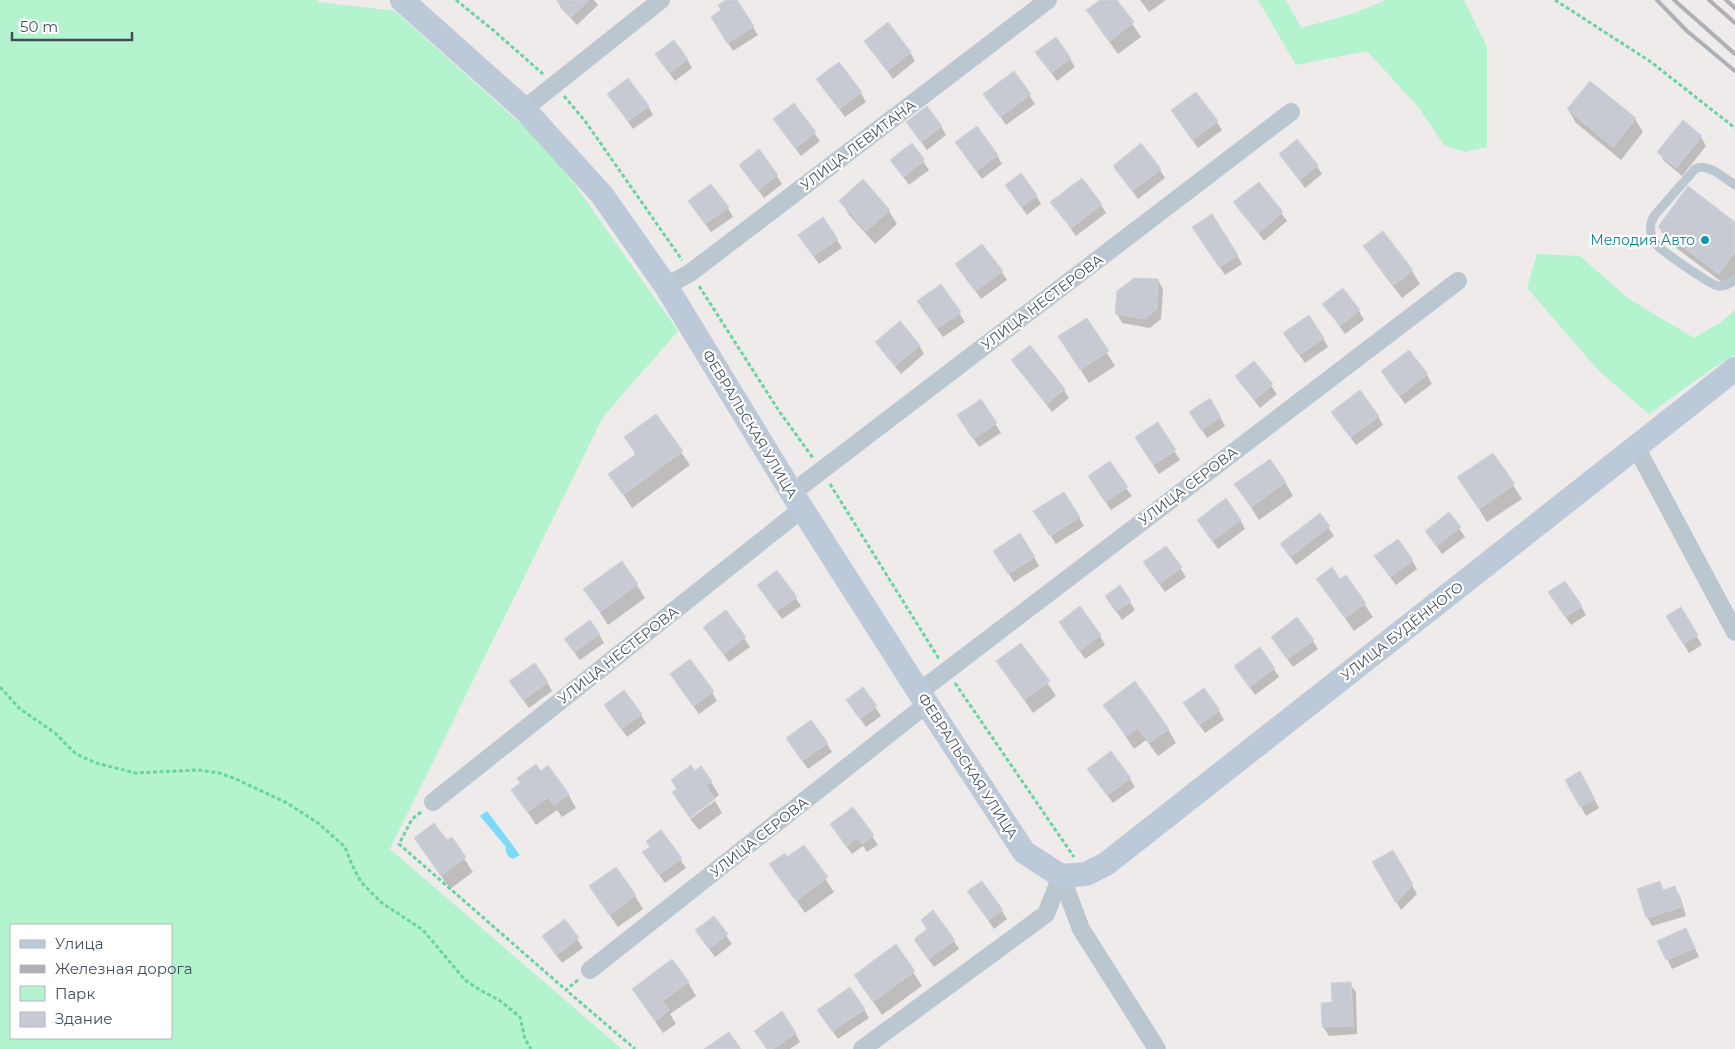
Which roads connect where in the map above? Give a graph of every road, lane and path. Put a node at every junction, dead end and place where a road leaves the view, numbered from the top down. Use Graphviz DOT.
graph roads {
  1 [pos="402,0"];
  2 [pos="456,0"];
  3 [pos="661,0"];
  4 [pos="1048,0"];
  5 [pos="1556,0"];
  6 [pos="555,85"];
  7 [pos="524,109"];
  8 [pos="1291,112"];
  9 [pos="1735,128"];
  10 [pos="1735,185"];
  11 [pos="690,273"];
  12 [pos="1735,279"];
  13 [pos="1458,281"];
  14 [pos="666,286"];
  15 [pos="1735,369"];
  16 [pos="1636,447"];
  17 [pos="822,470"];
  18 [pos="797,501"];
  19 [pos="1735,632"];
  20 [pos="946,671"];
  21 [pos="0,687"];
  22 [pos="923,698"];
  23 [pos="433,802"];
  24 [pos="1086,874"];
  25 [pos="1061,876"];
  26 [pos="590,970"];
  27 [pos="566,990"];
  28 [pos="531,1049"];
  29 [pos="635,1049"];
  30 [pos="862,1049"];
  31 [pos="1157,1049"];
  1 -- 7 [label="main road, ФЕВРАЛЬСКАЯ УЛИЦА"];
  2 -- 6 [label="path"];
  3 -- 6 [label="street"];
  4 -- 11 [label="street, УЛИЦА ЛЕВИТАНА"];
  5 -- 9 [label="path"];
  6 -- 7 [label="street"];
  6 -- 11 [label="path"];
  7 -- 14 [label="main road, ФЕВРАЛЬСКАЯ УЛИЦА"];
  8 -- 17 [label="street, УЛИЦА НЕСТЕРОВА"];
  10 -- 12 [label="lane"];
  11 -- 14 [label="street, УЛИЦА ЛЕВИТАНА"];
  11 -- 17 [label="path"];
  13 -- 20 [label="street, УЛИЦА СЕРОВА"];
  14 -- 18 [label="main road, ФЕВРАЛЬСКАЯ УЛИЦА"];
  15 -- 16 [label="main road, УЛИЦА БУДЁННОГО"];
  16 -- 19 [label="street"];
  16 -- 24 [label="main road, УЛИЦА БУДЁННОГО"];
  17 -- 18 [label="street, УЛИЦА НЕСТЕРОВА"];
  17 -- 20 [label="path"];
  18 -- 22 [label="main road, ФЕВРАЛЬСКАЯ УЛИЦА"];
  18 -- 23 [label="street, УЛИЦА НЕСТЕРОВА"];
  20 -- 22 [label="street, УЛИЦА СЕРОВА"];
  20 -- 24 [label="path"];
  21 -- 28 [label="path"];
  22 -- 25 [label="main road, ФЕВРАЛЬСКАЯ УЛИЦА"];
  22 -- 26 [label="street, УЛИЦА СЕРОВА"];
  23 -- 27 [label="path"];
  24 -- 25 [label="main road, УЛИЦА БУДЁННОГО"];
  25 -- 30 [label="street"];
  25 -- 31 [label="street"];
  26 -- 27 [label="path"];
  27 -- 29 [label="path"];
}
